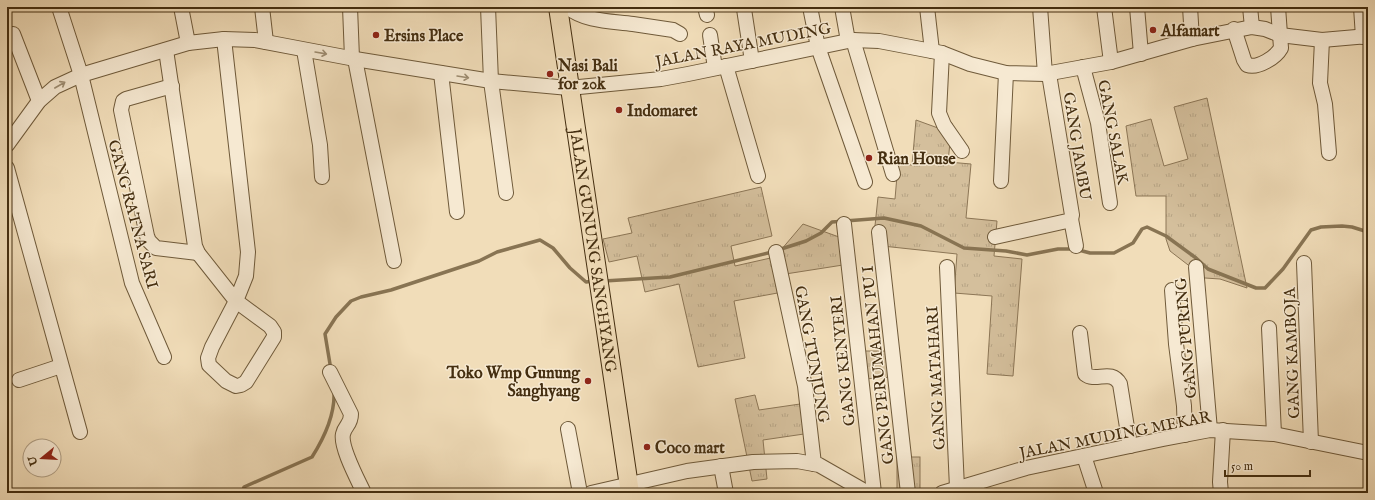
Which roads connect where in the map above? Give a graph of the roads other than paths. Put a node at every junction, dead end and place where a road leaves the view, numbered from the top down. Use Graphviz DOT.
graph roads {
  1 [pos="60,7"];
  2 [pos="181,7"];
  3 [pos="262,7"];
  4 [pos="350,7"];
  5 [pos="488,7"];
  6 [pos="558,7"];
  7 [pos="567,7"];
  8 [pos="810,7"];
  9 [pos="842,7"];
  10 [pos="927,7"];
  11 [pos="1040,7"];
  12 [pos="1104,7"];
  13 [pos="1137,7"];
  14 [pos="1190,7"];
  15 [pos="1250,7"];
  16 [pos="1278,7"];
  17 [pos="1361,7"];
  18 [pos="744,9"];
  19 [pos="1252,27"];
  20 [pos="1234,30"];
  21 [pos="13,34"];
  22 [pos="680,34"];
  23 [pos="710,35"];
  24 [pos="1365,37"];
  25 [pos="224,39"];
  26 [pos="1192,39"];
  27 [pos="1281,39"];
  28 [pos="851,40"];
  29 [pos="1322,40"];
  30 [pos="266,42"];
  31 [pos="188,43"];
  32 [pos="818,47"];
  33 [pos="166,50"];
  34 [pos="304,50"];
  35 [pos="937,52"];
  36 [pos="1142,54"];
  37 [pos="353,59"];
  38 [pos="752,61"];
  39 [pos="1111,62"];
  40 [pos="720,67"];
  41 [pos="1083,67"];
  42 [pos="440,73"];
  43 [pos="1006,73"];
  44 [pos="1047,74"];
  45 [pos="81,75"];
  46 [pos="491,81"];
  47 [pos="172,86"];
  48 [pos="569,88"];
  49 [pos="39,101"];
  50 [pos="7,145"];
  51 [pos="962,152"];
  52 [pos="1329,153"];
  53 [pos="7,168"];
  54 [pos="893,174"];
  55 [pos="758,176"];
  56 [pos="322,177"];
  57 [pos="1001,181"];
  58 [pos="865,182"];
  59 [pos="506,193"];
  60 [pos="1110,203"];
  61 [pos="457,212"];
  62 [pos="1071,218"];
  63 [pos="844,224"];
  64 [pos="879,232"];
  65 [pos="995,237"];
  66 [pos="1076,246"];
  67 [pos="776,252"];
  68 [pos="198,253"];
  69 [pos="394,261"];
  70 [pos="1304,263"];
  71 [pos="947,267"];
  72 [pos="1196,267"];
  73 [pos="1172,290"];
  74 [pos="236,302"];
  75 [pos="1269,328"];
  76 [pos="1080,333"];
  77 [pos="164,357"];
  78 [pos="61,366"];
  79 [pos="330,372"];
  80 [pos="19,380"];
  81 [pos="568,429"];
  82 [pos="1216,430"];
  83 [pos="80,432"];
  84 [pos="1274,434"];
  85 [pos="1185,435"];
  86 [pos="1311,442"];
  87 [pos="1130,446"];
  88 [pos="1368,453"];
  89 [pos="1084,456"];
  90 [pos="814,464"];
  91 [pos="721,466"];
  92 [pos="629,488"];
  93 [pos="957,488"];
  94 [pos="364,493"];
  95 [pos="580,493"];
  96 [pos="591,493"];
  97 [pos="726,493"];
  98 [pos="868,493"];
  99 [pos="874,493"];
  100 [pos="908,493"];
  101 [pos="942,493"];
  102 [pos="1096,493"];
  103 [pos="1221,493"];
  1 -- 45 [label="street, GANG RATNA SARI"];
  2 -- 31 [label="street"];
  3 -- 30 [label="street"];
  4 -- 37 [label="street"];
  5 -- 46 [label="street"];
  6 -- 48 [label="main road, JALAN GUNUNG SANGHYANG"];
  7 -- 22 [label="street"];
  8 -- 32 [label="street"];
  9 -- 28 [label="street"];
  10 -- 35 [label="street"];
  11 -- 44 [label="street, GANG JAMBU"];
  12 -- 39 [label="street"];
  13 -- 36 [label="street"];
  14 -- 26 [label="street"];
  15 -- 19 [label="street"];
  16 -- 27 [label="street"];
  17 -- 24 [label="street"];
  18 -- 38 [label="street"];
  19 -- 20 [label="street, JALAN RAYA MUDING"];
  19 -- 27 [label="street, JALAN RAYA MUDING"];
  20 -- 26 [label="street, JALAN RAYA MUDING"];
  20 -- 27 [label="street"];
  21 -- 49 [label="street"];
  23 -- 40 [label="street"];
  24 -- 29 [label="street, JALAN RAYA MUDING"];
  25 -- 30 [label="street, JALAN RAYA MUDING"];
  25 -- 31 [label="street, JALAN RAYA MUDING"];
  25 -- 74 [label="street"];
  26 -- 36 [label="street, JALAN RAYA MUDING"];
  27 -- 29 [label="street, JALAN RAYA MUDING"];
  28 -- 32 [label="street, JALAN RAYA MUDING"];
  28 -- 35 [label="street, JALAN RAYA MUDING"];
  28 -- 54 [label="street"];
  29 -- 52 [label="street"];
  30 -- 34 [label="street, JALAN RAYA MUDING"];
  31 -- 33 [label="street, JALAN RAYA MUDING"];
  32 -- 38 [label="street, JALAN RAYA MUDING"];
  32 -- 58 [label="street"];
  33 -- 45 [label="street, JALAN RAYA MUDING"];
  33 -- 47 [label="street"];
  34 -- 37 [label="street, JALAN RAYA MUDING, one-way"];
  34 -- 56 [label="street"];
  35 -- 43 [label="street, JALAN RAYA MUDING"];
  35 -- 51 [label="street"];
  36 -- 39 [label="street, JALAN RAYA MUDING"];
  37 -- 42 [label="street, JALAN RAYA MUDING"];
  37 -- 69 [label="street"];
  38 -- 40 [label="street, JALAN RAYA MUDING"];
  39 -- 41 [label="street, JALAN RAYA MUDING"];
  40 -- 48 [label="street, JALAN RAYA MUDING"];
  40 -- 55 [label="street"];
  41 -- 44 [label="street, JALAN RAYA MUDING"];
  41 -- 60 [label="street, GANG SALAK"];
  42 -- 46 [label="street, JALAN RAYA MUDING, one-way"];
  42 -- 61 [label="street"];
  43 -- 44 [label="street, JALAN RAYA MUDING"];
  43 -- 57 [label="street"];
  44 -- 62 [label="street, GANG JAMBU"];
  49 -- 45 [label="street, JALAN RAYA MUDING, one-way"];
  45 -- 77 [label="street, GANG RATNA SARI"];
  46 -- 48 [label="street, JALAN RAYA MUDING"];
  46 -- 59 [label="street"];
  47 -- 68 [label="street"];
  47 -- 68 [label="street"];
  48 -- 92 [label="main road, JALAN GUNUNG SANGHYANG"];
  49 -- 50 [label="street, JALAN RAYA MUDING"];
  53 -- 78 [label="street"];
  62 -- 65 [label="street, GANG JAMBU"];
  62 -- 66 [label="street"];
  63 -- 99 [label="street, GANG KENYERI"];
  64 -- 100 [label="street, GANG PERUMAHAN PU I"];
  67 -- 90 [label="street, GANG TUNJUNG"];
  68 -- 74 [label="street"];
  70 -- 86 [label="street, GANG KAMBOJA"];
  71 -- 93 [label="street, GANG MATAHARI"];
  72 -- 82 [label="street, GANG PURING"];
  73 -- 85 [label="street"];
  74 -- 74 [label="street"];
  75 -- 84 [label="street"];
  76 -- 87 [label="street"];
  78 -- 80 [label="street"];
  78 -- 83 [label="street"];
  79 -- 94 [label="street"];
  81 -- 95 [label="street"];
  82 -- 84 [label="street, JALAN MUDING MEKAR"];
  82 -- 85 [label="street, JALAN MUDING MEKAR"];
  82 -- 103 [label="street, GANG PURING"];
  84 -- 86 [label="street, JALAN MUDING MEKAR"];
  85 -- 87 [label="street, JALAN MUDING MEKAR"];
  86 -- 88 [label="street, JALAN MUDING MEKAR"];
  87 -- 89 [label="street, JALAN MUDING MEKAR"];
  89 -- 93 [label="street, JALAN MUDING MEKAR"];
  89 -- 102 [label="street"];
  90 -- 91 [label="street"];
  90 -- 98 [label="street"];
  91 -- 92 [label="street"];
  91 -- 97 [label="street"];
  92 -- 96 [label="street"];
  93 -- 101 [label="street, JALAN MUDING MEKAR"];
}
